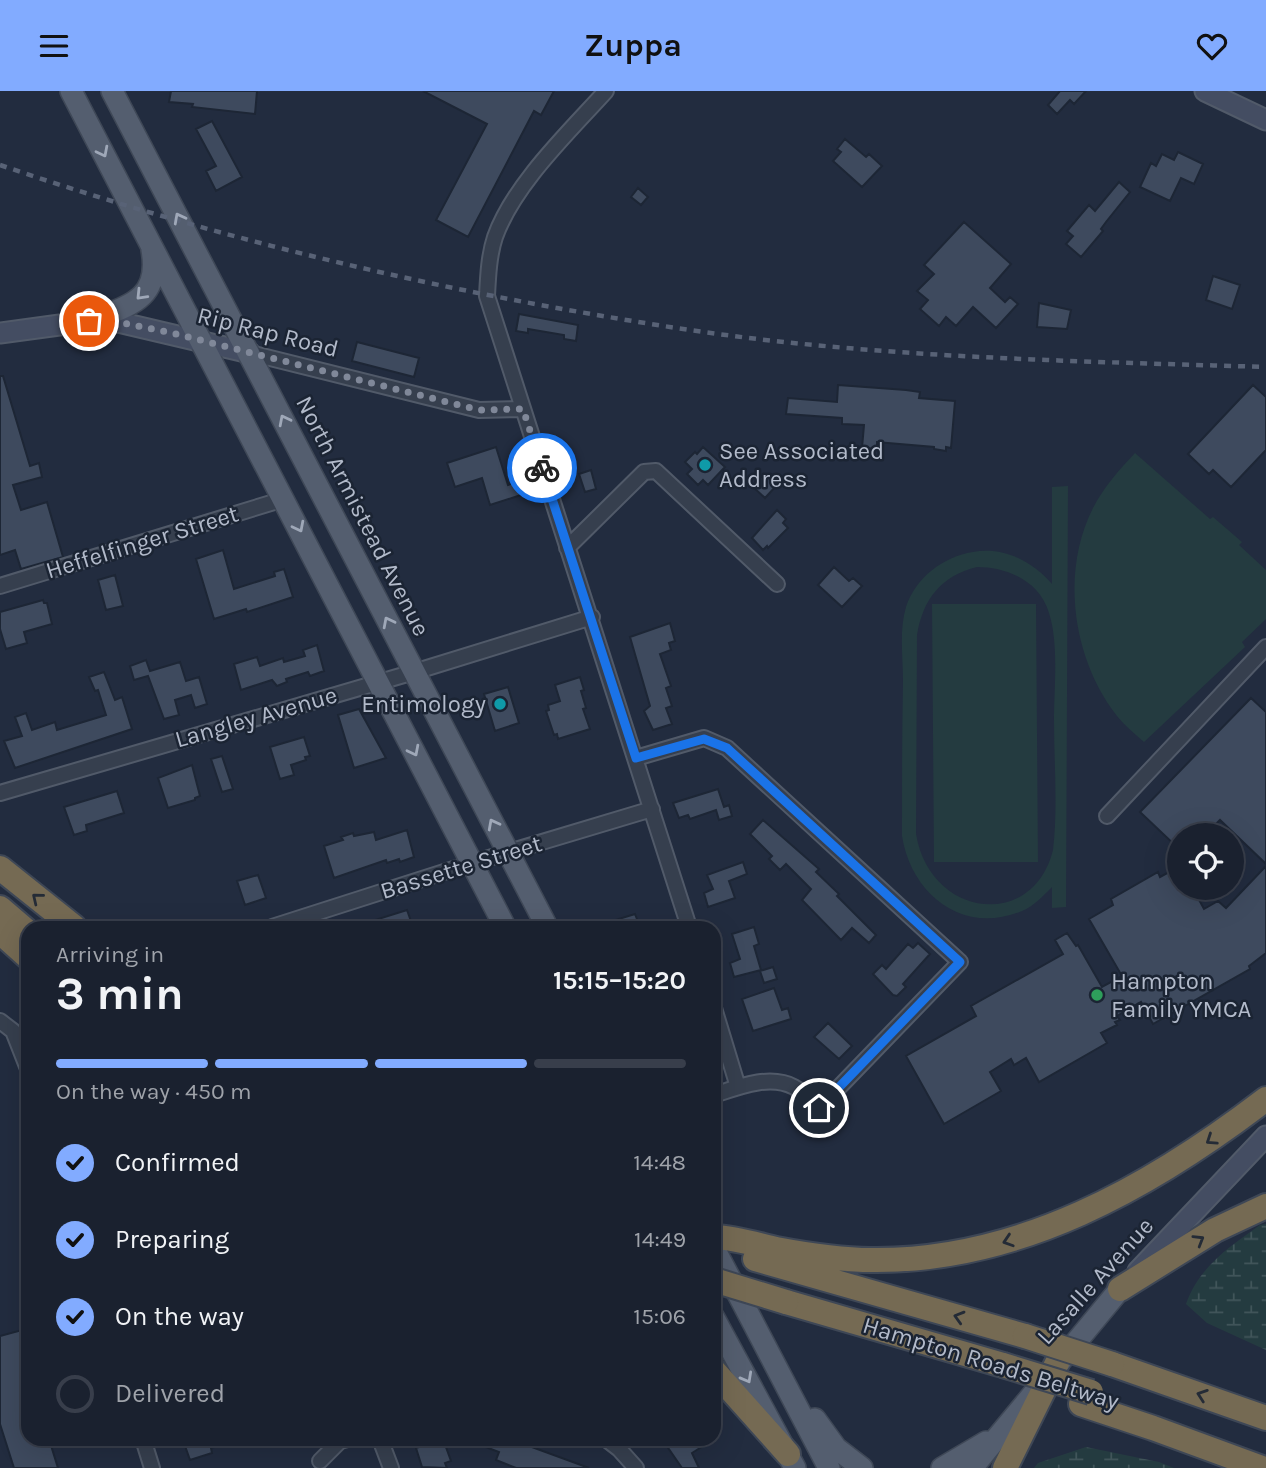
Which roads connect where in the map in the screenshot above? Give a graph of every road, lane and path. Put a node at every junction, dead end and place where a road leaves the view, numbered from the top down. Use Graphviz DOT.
graph roads {
  1 [pos="71,91"];
  2 [pos="112,91"];
  3 [pos="606,91"];
  4 [pos="1205,91"];
  5 [pos="1266,120"];
  6 [pos="150,241"];
  7 [pos="89,321"];
  8 [pos="0,333"];
  9 [pos="203,341"];
  10 [pos="250,353"];
  11 [pos="523,409"];
  12 [pos="284,499"];
  13 [pos="567,548"];
  14 [pos="777,584"];
  15 [pos="0,586"];
  16 [pos="592,617"];
  17 [pos="1266,647"];
  18 [pos="414,672"];
  19 [pos="379,682"];
  20 [pos="636,758"];
  21 [pos="0,793"];
  22 [pos="652,809"];
  23 [pos="1107,816"];
  24 [pos="508,852"];
  25 [pos="471,863"];
  26 [pos="0,868"];
  27 [pos="0,908"];
  28 [pos="66,921"];
  29 [pos="291,921"];
  30 [pos="502,921"];
  31 [pos="544,921"];
  32 [pos="687,921"];
  33 [pos="21,926"];
  34 [pos="0,932"];
  35 [pos="21,951"];
  36 [pos="1,1021"];
  37 [pos="721,1032"];
  38 [pos="21,1051"];
  39 [pos="738,1087"];
  40 [pos="721,1093"];
  41 [pos="1266,1100"];
  42 [pos="1266,1136"];
  43 [pos="1266,1206"];
  44 [pos="721,1237"];
  45 [pos="721,1249"];
  46 [pos="756,1252"];
  47 [pos="721,1261"];
  48 [pos="721,1282"];
  49 [pos="1120,1289"];
  50 [pos="721,1331"];
  51 [pos="1057,1363"];
  52 [pos="780,1374"];
  53 [pos="721,1379"];
  54 [pos="1086,1398"];
  55 [pos="1264,1417"];
  56 [pos="997,1436"];
  57 [pos="145,1446"];
  58 [pos="335,1446"];
  59 [pos="383,1446"];
  60 [pos="616,1446"];
  61 [pos="1266,1452"];
  62 [pos="320,1461"];
  63 [pos="792,1461"];
  64 [pos="152,1468"];
  65 [pos="391,1468"];
  66 [pos="636,1468"];
  67 [pos="829,1468"];
  68 [pos="862,1468"];
  69 [pos="942,1468"];
  70 [pos="972,1468"];
  71 [pos="1005,1468"];
  72 [pos="1262,1468"];
  1 -- 6 [label="main road, one-way"];
  10 -- 2 [label="main road, North Armistead Avenue, one-way"];
  3 -- 11 [label="street"];
  4 -- 5 [label="main road"];
  6 -- 7 [label="main road, one-way"];
  6 -- 9 [label="main road"];
  7 -- 8 [label="main road, Rip Rap Road"];
  7 -- 9 [label="main road, Rip Rap Road"];
  9 -- 10 [label="main road, Rip Rap Road"];
  9 -- 12 [label="main road"];
  10 -- 11 [label="street, Rip Rap Road"];
  18 -- 10 [label="main road, North Armistead Avenue, one-way"];
  11 -- 13 [label="street"];
  12 -- 15 [label="street, Heffelfinger Street"];
  12 -- 19 [label="main road, one-way"];
  13 -- 14 [label="street"];
  13 -- 16 [label="street"];
  16 -- 18 [label="street, Langley Avenue"];
  16 -- 20 [label="street"];
  17 -- 23 [label="street"];
  18 -- 19 [label="street, Langley Avenue"];
  24 -- 18 [label="main road, North Armistead Avenue, one-way"];
  19 -- 21 [label="street, Langley Avenue"];
  19 -- 25 [label="main road, one-way"];
  20 -- 22 [label="street"];
  20 -- 39 [label="street"];
  22 -- 24 [label="street, Bassette Street"];
  22 -- 32 [label="street"];
  24 -- 25 [label="street, Bassette Street"];
  24 -- 31 [label="main road, North Armistead Avenue"];
  25 -- 29 [label="street, Bassette Street"];
  25 -- 30 [label="main road"];
  28 -- 26 [label="highway, one-way"];
  27 -- 33 [label="highway"];
  34 -- 35 [label="highway"];
  36 -- 38 [label="street"];
  37 -- 39 [label="street"];
  39 -- 40 [label="street"];
  41 -- 46 [label="highway, one-way"];
  42 -- 49 [label="main road, Lasalle Avenue"];
  49 -- 43 [label="highway, one-way"];
  44 -- 46 [label="highway"];
  45 -- 46 [label="highway, Hampton Roads Beltway"];
  55 -- 46 [label="highway, Hampton Roads Beltway, one-way, bridge"];
  47 -- 52 [label="main road"];
  48 -- 54 [label="highway, Hampton Roads Beltway, bridge"];
  49 -- 51 [label="main road, Lasalle Avenue"];
  50 -- 63 [label="main road, one-way"];
  51 -- 56 [label="main road, Lasalle Avenue"];
  51 -- 71 [label="highway"];
  52 -- 67 [label="main road"];
  52 -- 68 [label="main road"];
  53 -- 63 [label="highway"];
  54 -- 61 [label="highway, Hampton Roads Beltway"];
  54 -- 72 [label="highway"];
  56 -- 69 [label="main road"];
  56 -- 70 [label="main road, Lasalle Avenue"];
  57 -- 64 [label="street"];
  58 -- 62 [label="street"];
  59 -- 65 [label="street"];
  60 -- 66 [label="street"];
}
